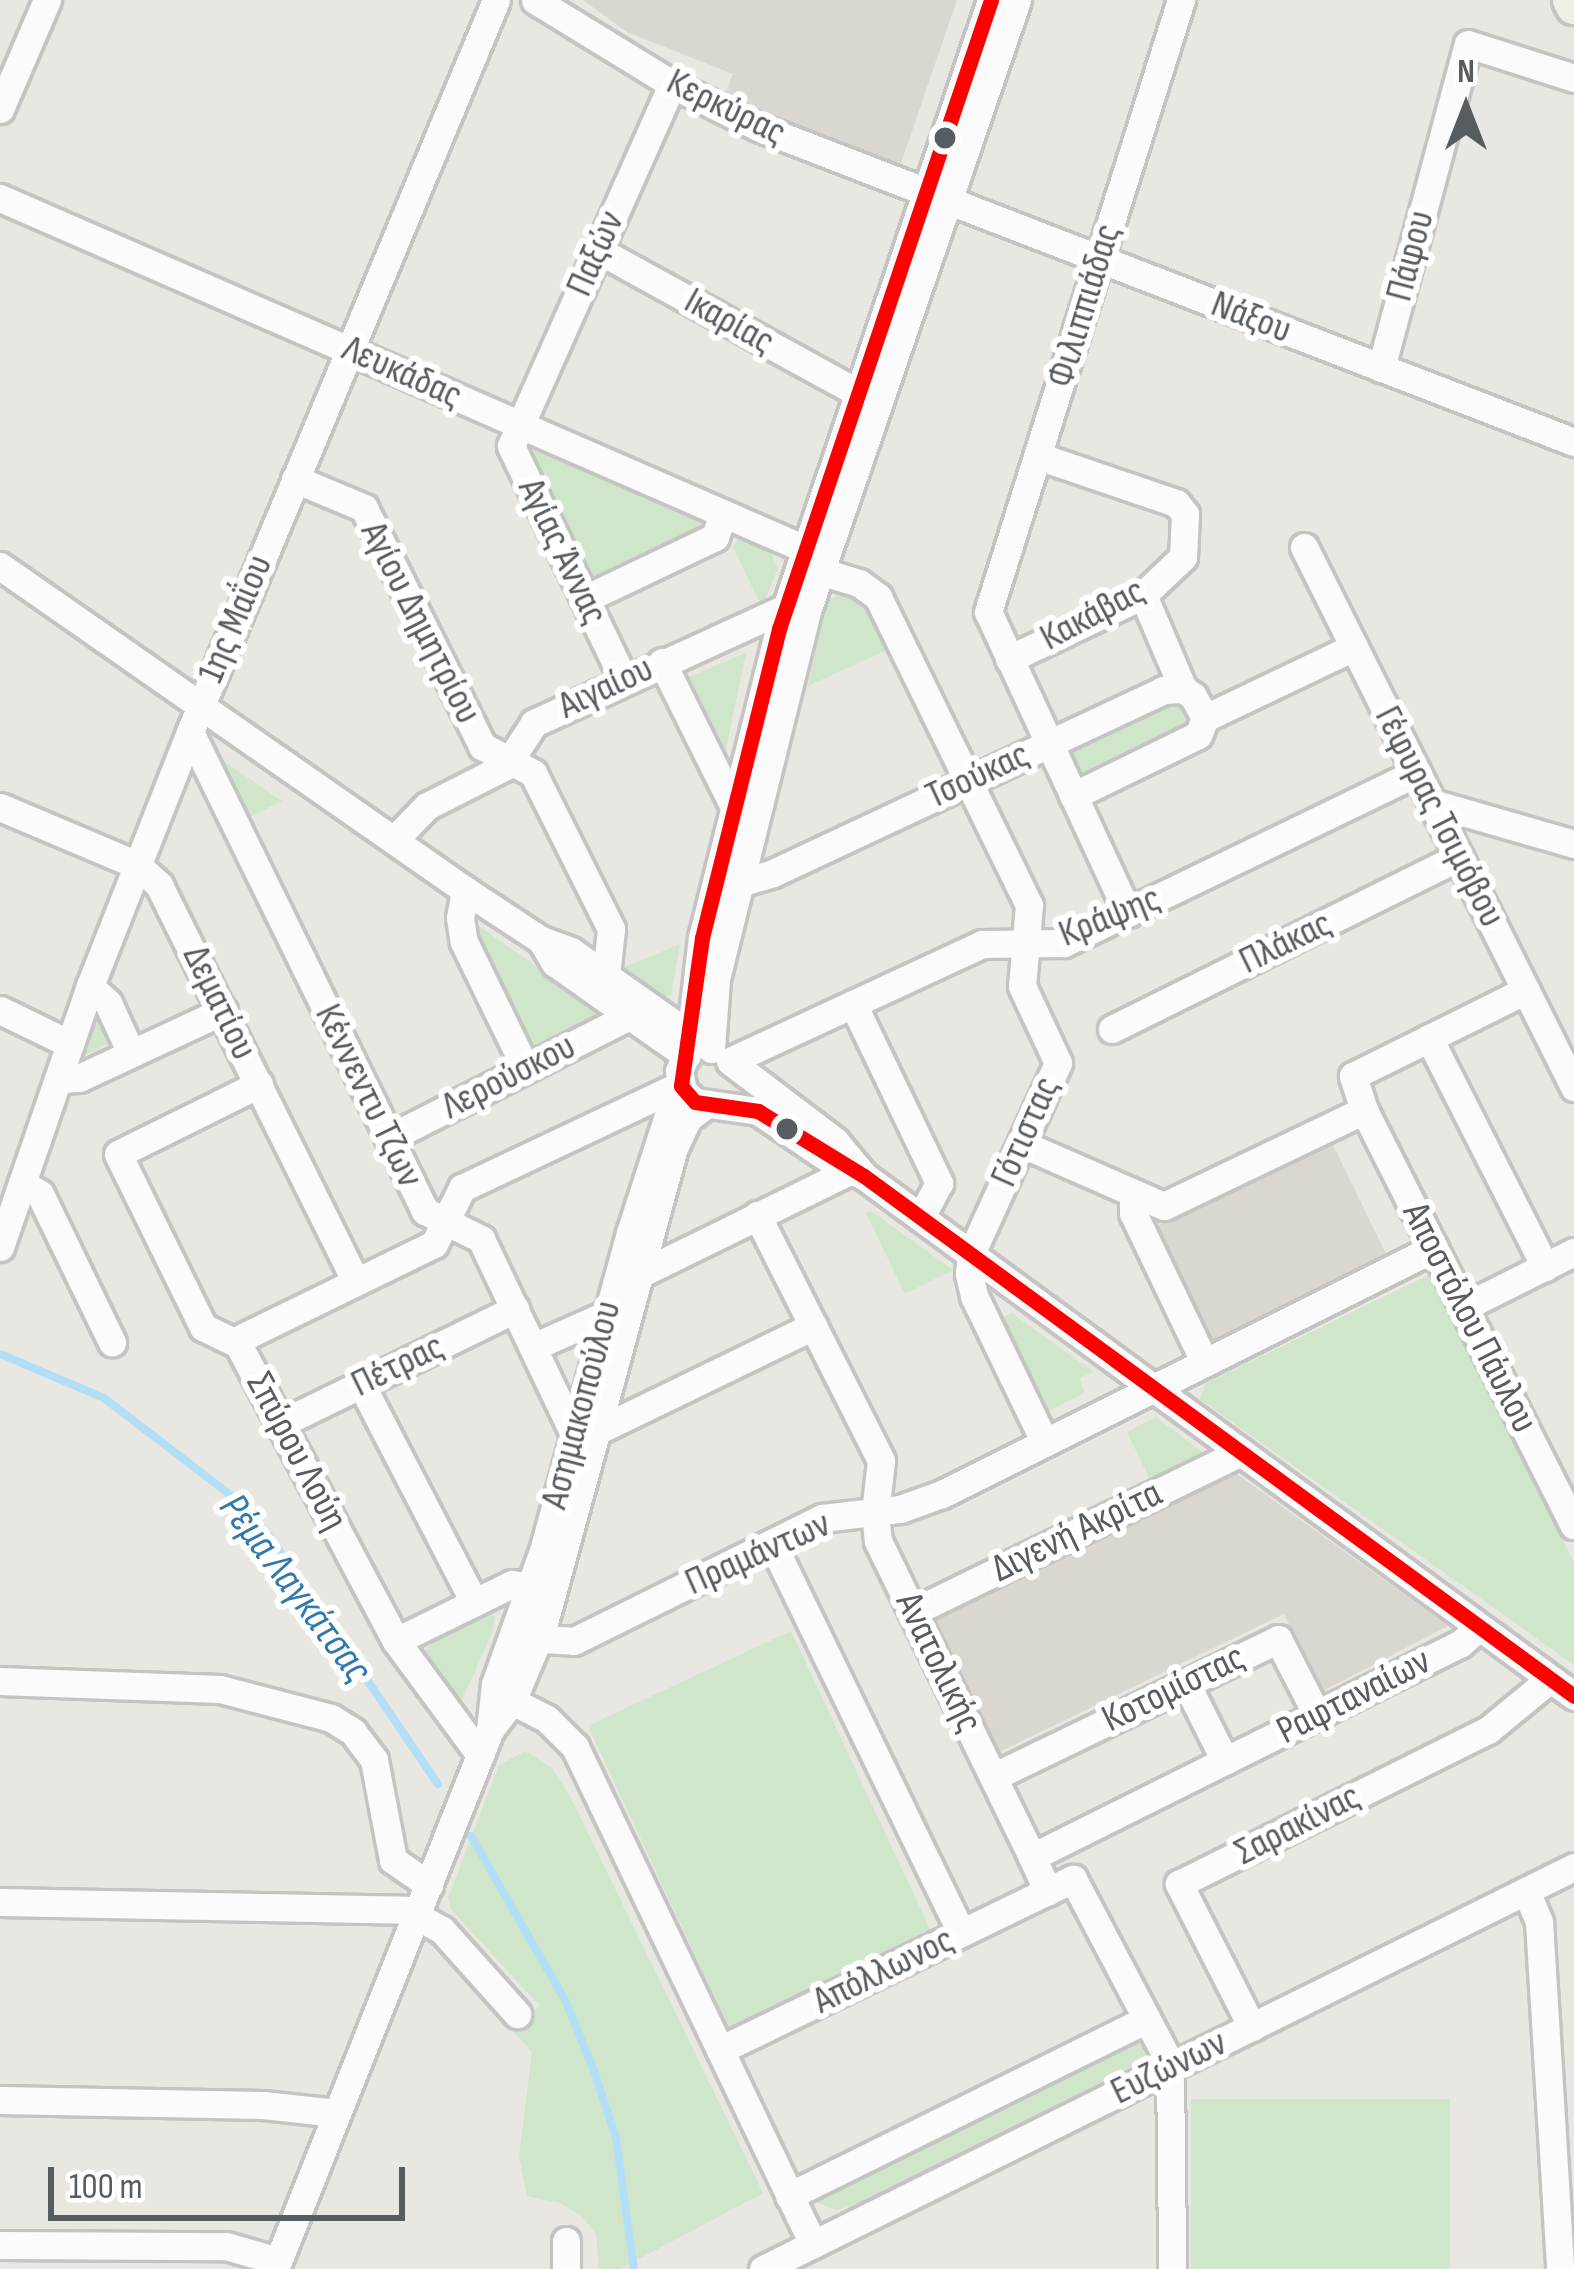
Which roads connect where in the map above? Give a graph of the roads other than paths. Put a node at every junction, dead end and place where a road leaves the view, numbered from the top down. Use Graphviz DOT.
graph roads {
  1 [pos="47,0"];
  2 [pos="496,0"];
  3 [pos="535,0"];
  4 [pos="991,0"];
  5 [pos="1017,0"];
  6 [pos="1181,0"];
  7 [pos="1574,78"];
  8 [pos="672,84"];
  9 [pos="0,109"];
  10 [pos="0,198"];
  11 [pos="937,198"];
  12 [pos="598,250"];
  13 [pos="1099,260"];
  14 [pos="349,350"];
  15 [pos="1381,368"];
  16 [pos="860,394"];
  17 [pos="520,425"];
  18 [pos="1574,442"];
  19 [pos="1038,456"];
  20 [pos="295,479"];
  21 [pos="723,513"];
  22 [pos="1304,548"];
  23 [pos="813,559"];
  24 [pos="0,566"];
  25 [pos="1143,596"];
  26 [pos="585,599"];
  27 [pos="785,608"];
  28 [pos="1354,647"];
  29 [pos="1010,659"];
  30 [pos="662,662"];
  31 [pos="624,680"];
  32 [pos="1183,689"];
  33 [pos="1205,718"];
  34 [pos="195,719"];
  35 [pos="1049,743"];
  36 [pos="509,762"];
  37 [pos="1417,772"];
  38 [pos="969,781"];
  39 [pos="1073,796"];
  40 [pos="1432,802"];
  41 [pos="0,807"];
  42 [pos="734,808"];
  43 [pos="394,840"];
  44 [pos="1574,844"];
  45 [pos="1460,856"];
  46 [pos="137,865"];
  47 [pos="739,883"];
  48 [pos="465,890"];
  49 [pos="1128,913"];
  50 [pos="541,940"];
  51 [pos="1025,941"];
  52 [pos="606,976"];
  53 [pos="90,986"];
  54 [pos="1526,990"];
  55 [pos="853,1004"];
  56 [pos="0,1010"];
  57 [pos="223,1011"];
  58 [pos="629,1016"];
  59 [pos="1112,1029"];
  60 [pos="1429,1038"];
  61 [pos="70,1044"];
  62 [pos="131,1054"];
  63 [pos="526,1069"];
  64 [pos="704,1071"];
  65 [pos="58,1079"];
  66 [pos="259,1084"];
  67 [pos="1574,1087"];
  68 [pos="1364,1110"];
  69 [pos="389,1138"];
  70 [pos="1022,1144"];
  71 [pos="856,1173"];
  72 [pos="22,1183"];
  73 [pos="1132,1194"];
  74 [pos="757,1216"];
  75 [pos="921,1217"];
  76 [pos="447,1222"];
  77 [pos="0,1247"];
  78 [pos="1434,1248"];
  79 [pos="1574,1252"];
  80 [pos="970,1254"];
  81 [pos="1545,1267"];
  82 [pos="641,1273"];
  83 [pos="356,1282"];
  84 [pos="1464,1307"];
  85 [pos="515,1309"];
  86 [pos="608,1313"];
  87 [pos="813,1326"];
  88 [pos="235,1341"];
  89 [pos="112,1342"];
  90 [pos="533,1347"];
  91 [pos="1204,1361"];
  92 [pos="362,1384"];
  93 [pos="1154,1388"];
  94 [pos="280,1424"];
  95 [pos="587,1431"];
  96 [pos="1044,1441"];
  97 [pos="1241,1452"];
  98 [pos="875,1513"];
  99 [pos="1574,1525"];
  100 [pos="772,1543"];
  101 [pos="532,1587"];
  102 [pos="474,1602"];
  103 [pos="913,1612"];
  104 [pos="1479,1627"];
  105 [pos="539,1639"];
  106 [pos="396,1641"];
  107 [pos="1550,1679"];
  108 [pos="0,1681"];
  109 [pos="1186,1684"];
  110 [pos="1574,1696"];
  111 [pos="512,1701"];
  112 [pos="1317,1715"];
  113 [pos="485,1742"];
  114 [pos="1225,1761"];
  115 [pos="993,1777"];
  116 [pos="1032,1857"];
  117 [pos="1574,1868"];
  118 [pos="434,1873"];
  119 [pos="1048,1891"];
  120 [pos="1526,1892"];
  121 [pos="0,1902"];
  122 [pos="418,1914"];
  123 [pos="961,1933"];
  124 [pos="517,2014"];
  125 [pos="1147,2019"];
  126 [pos="1252,2027"];
  127 [pos="720,2050"];
  128 [pos="1172,2067"];
  129 [pos="0,2100"];
  130 [pos="338,2114"];
  131 [pos="1562,2126"];
  132 [pos="790,2196"];
  133 [pos="813,2244"];
  134 [pos="0,2245"];
  135 [pos="1564,2253"];
  136 [pos="276,2265"];
  137 [pos="764,2269"];
  138 [pos="1172,2269"];
  1 -- 9 [label="street"];
  2 -- 14 [label="street, 1ης Μαΐου"];
  3 -- 8 [label="street, Κερκύρας"];
  4 -- 11 [label="street"];
  5 -- 11 [label="street"];
  6 -- 13 [label="street, Φιλιππιάδας"];
  7 -- 15 [label="street, Πάφου"];
  8 -- 11 [label="street, Κερκύρας"];
  8 -- 12 [label="street, Παξών"];
  10 -- 14 [label="street, Λευκάδας"];
  11 -- 13 [label="street, Νάξου"];
  11 -- 16 [label="street"];
  11 -- 23 [label="street"];
  12 -- 16 [label="street, Ικαρίας"];
  12 -- 17 [label="street, Παξών"];
  13 -- 15 [label="street, Νάξου"];
  13 -- 19 [label="street, Φιλιππιάδας"];
  14 -- 17 [label="street, Λευκάδας"];
  14 -- 20 [label="street, 1ης Μαΐου"];
  15 -- 18 [label="street, Νάξου"];
  16 -- 23 [label="street"];
  17 -- 21 [label="street, Λευκάδας"];
  17 -- 26 [label="street, Αγίας Άννας"];
  19 -- 25 [label="street, Κακάβας"];
  19 -- 29 [label="street, Φιλιππιάδας"];
  20 -- 34 [label="street, 1ης Μαΐου"];
  20 -- 36 [label="street, Αγίου Δημητρίου"];
  21 -- 23 [label="street, Λευκάδας"];
  21 -- 26 [label="street"];
  22 -- 28 [label="street, Γέφυρας Τσιμόβου"];
  23 -- 27 [label="street"];
  23 -- 38 [label="street, Λευκάδας"];
  23 -- 47 [label="street"];
  24 -- 34 [label="street"];
  25 -- 29 [label="street, Κακάβας"];
  25 -- 32 [label="street"];
  26 -- 31 [label="street, Αγίας Άννας"];
  27 -- 30 [label="street, Αιγαίου"];
  27 -- 42 [label="street"];
  28 -- 33 [label="street, Τσούκας"];
  28 -- 37 [label="street, Γέφυρας Τσιμόβου"];
  29 -- 35 [label="street"];
  30 -- 31 [label="street, Αιγαίου"];
  30 -- 42 [label="street"];
  31 -- 36 [label="street, Αιγαίου"];
  32 -- 33 [label="street"];
  32 -- 35 [label="street, Τσούκας"];
  33 -- 39 [label="street, Τσούκας"];
  34 -- 43 [label="street"];
  34 -- 46 [label="street, 1ης Μαΐου"];
  34 -- 69 [label="street, Κέννεντυ Τζων"];
  35 -- 38 [label="street, Τσούκας"];
  35 -- 39 [label="street"];
  36 -- 43 [label="street, Αιγαίου"];
  36 -- 52 [label="street, Αγίου Δημητρίου"];
  37 -- 40 [label="street, Γέφυρας Τσιμόβου"];
  37 -- 49 [label="street, Κράψης"];
  38 -- 47 [label="street, Τσούκας"];
  38 -- 51 [label="street, Γότιστας"];
  39 -- 49 [label="street"];
  40 -- 44 [label="street"];
  40 -- 45 [label="street, Γέφυρας Τσιμόβου"];
  41 -- 46 [label="street, Δεματίου"];
  42 -- 64 [label="street"];
  43 -- 48 [label="street"];
  45 -- 54 [label="street, Γέφυρας Τσιμόβου"];
  45 -- 59 [label="street, Πλάκας"];
  46 -- 53 [label="street, 1ης Μαΐου"];
  46 -- 57 [label="street, Δεματίου"];
  47 -- 64 [label="street"];
  48 -- 50 [label="street"];
  48 -- 63 [label="street"];
  49 -- 51 [label="street, Κράψης"];
  50 -- 52 [label="street"];
  50 -- 58 [label="street"];
  51 -- 55 [label="street, Κράψης"];
  51 -- 70 [label="street, Γότιστας"];
  52 -- 64 [label="street"];
  53 -- 61 [label="street, 1ης Μαΐου"];
  53 -- 62 [label="street"];
  54 -- 60 [label="street"];
  54 -- 67 [label="street, Γέφυρας Τσιμόβου"];
  55 -- 64 [label="street, Κράψης"];
  55 -- 75 [label="street"];
  56 -- 61 [label="street"];
  57 -- 62 [label="street"];
  57 -- 66 [label="street, Δεματίου"];
  58 -- 63 [label="street, Λερούσκου"];
  58 -- 64 [label="street"];
  60 -- 68 [label="street"];
  60 -- 81 [label="street"];
  61 -- 65 [label="street, 1ης Μαΐου"];
  62 -- 65 [label="street"];
  63 -- 69 [label="street, Λερούσκου"];
  64 -- 71 [label="street"];
  64 -- 71 [label="street"];
  64 -- 76 [label="street, Κράψης"];
  64 -- 82 [label="street, Ασημακοπούλου"];
  64 -- 86 [label="street, Ασημακοπούλου"];
  65 -- 72 [label="street, 1ης Μαΐου"];
  66 -- 83 [label="street, Δεματίου"];
  66 -- 88 [label="street, Σπύρου Λούη"];
  68 -- 73 [label="street"];
  68 -- 78 [label="street, Αποστόλου Πάυλου"];
  69 -- 76 [label="street, Κέννεντυ Τζων"];
  70 -- 73 [label="street"];
  70 -- 80 [label="street, Γότιστας"];
  71 -- 74 [label="street"];
  71 -- 75 [label="street"];
  72 -- 77 [label="street, 1ης Μαΐου"];
  72 -- 89 [label="street"];
  73 -- 91 [label="street"];
  74 -- 82 [label="street"];
  74 -- 87 [label="street, Ανατολικής"];
  75 -- 80 [label="street"];
  76 -- 83 [label="street, Κράψης"];
  76 -- 85 [label="street, Κέννεντυ Τζων"];
  78 -- 84 [label="street, Αποστόλου Πάυλου"];
  78 -- 91 [label="street, Πραμάντων"];
  79 -- 81 [label="street"];
  80 -- 93 [label="street"];
  80 -- 96 [label="street"];
  81 -- 84 [label="street"];
  82 -- 95 [label="street, Ασημακοπούλου"];
  83 -- 88 [label="street, Κράψης"];
  84 -- 99 [label="street, Αποστόλου Πάυλου"];
  85 -- 90 [label="street, Κέννεντυ Τζων"];
  85 -- 92 [label="street, Πέτρας"];
  86 -- 90 [label="street"];
  86 -- 95 [label="street, Ασημακοπούλου"];
  87 -- 95 [label="street"];
  87 -- 98 [label="street, Ανατολικής"];
  88 -- 94 [label="street, Σπύρου Λούη"];
  90 -- 95 [label="street, Κέννεντυ Τζων"];
  91 -- 93 [label="street, Πραμάντων"];
  92 -- 94 [label="street, Πέτρας"];
  92 -- 102 [label="street"];
  93 -- 96 [label="street, Πραμάντων"];
  93 -- 97 [label="street"];
  94 -- 106 [label="street, Σπύρου Λούη"];
  95 -- 101 [label="street, Ασημακοπούλου"];
  95 -- 105 [label="street, Ασημακοπούλου"];
  96 -- 98 [label="street, Πραμάντων"];
  97 -- 103 [label="street, Διγενή Ακρίτα"];
  97 -- 104 [label="street"];
  98 -- 100 [label="street, Πραμάντων"];
  98 -- 103 [label="street, Ανατολικής"];
  100 -- 105 [label="street, Πραμάντων"];
  100 -- 123 [label="street"];
  101 -- 102 [label="street"];
  101 -- 113 [label="street, Ασημακοπούλου"];
  102 -- 106 [label="street"];
  103 -- 115 [label="street, Ανατολικής"];
  104 -- 107 [label="street"];
  104 -- 112 [label="street, Ραφταναίων"];
  105 -- 111 [label="street, Ασημακοπούλου"];
  106 -- 113 [label="street, Σπύρου Λούη"];
  107 -- 110 [label="street"];
  107 -- 126 [label="street, Σαρακίνας"];
  108 -- 118 [label="street"];
  109 -- 112 [label="street, Κοτομίστας"];
  109 -- 114 [label="street"];
  109 -- 115 [label="street, Κοτομίστας"];
  111 -- 113 [label="street, Ασημακοπούλου"];
  111 -- 127 [label="street"];
  112 -- 114 [label="street, Ραφταναίων"];
  113 -- 118 [label="street, Ασημακοπούλου"];
  114 -- 116 [label="street, Ραφταναίων"];
  115 -- 116 [label="street, Ανατολικής"];
  116 -- 119 [label="street, Ανατολικής"];
  117 -- 120 [label="street, Ευζώνων"];
  118 -- 122 [label="street, Ασημακοπούλου"];
  119 -- 123 [label="street, Απόλλωνος"];
  119 -- 125 [label="street"];
  120 -- 126 [label="street, Ευζώνων"];
  120 -- 131 [label="street"];
  121 -- 122 [label="street"];
  122 -- 124 [label="street"];
  122 -- 130 [label="street, Ασημακοπούλου"];
  123 -- 127 [label="street, Απόλλωνος"];
  125 -- 128 [label="street"];
  125 -- 132 [label="street"];
  126 -- 128 [label="street, Ευζώνων"];
  127 -- 132 [label="street"];
  128 -- 133 [label="street, Ευζώνων"];
  128 -- 138 [label="street"];
  129 -- 130 [label="street"];
  130 -- 136 [label="street, Ασημακοπούλου"];
  131 -- 135 [label="street"];
  132 -- 133 [label="street"];
  133 -- 137 [label="street, Ευζώνων"];
  134 -- 136 [label="street"];
}
